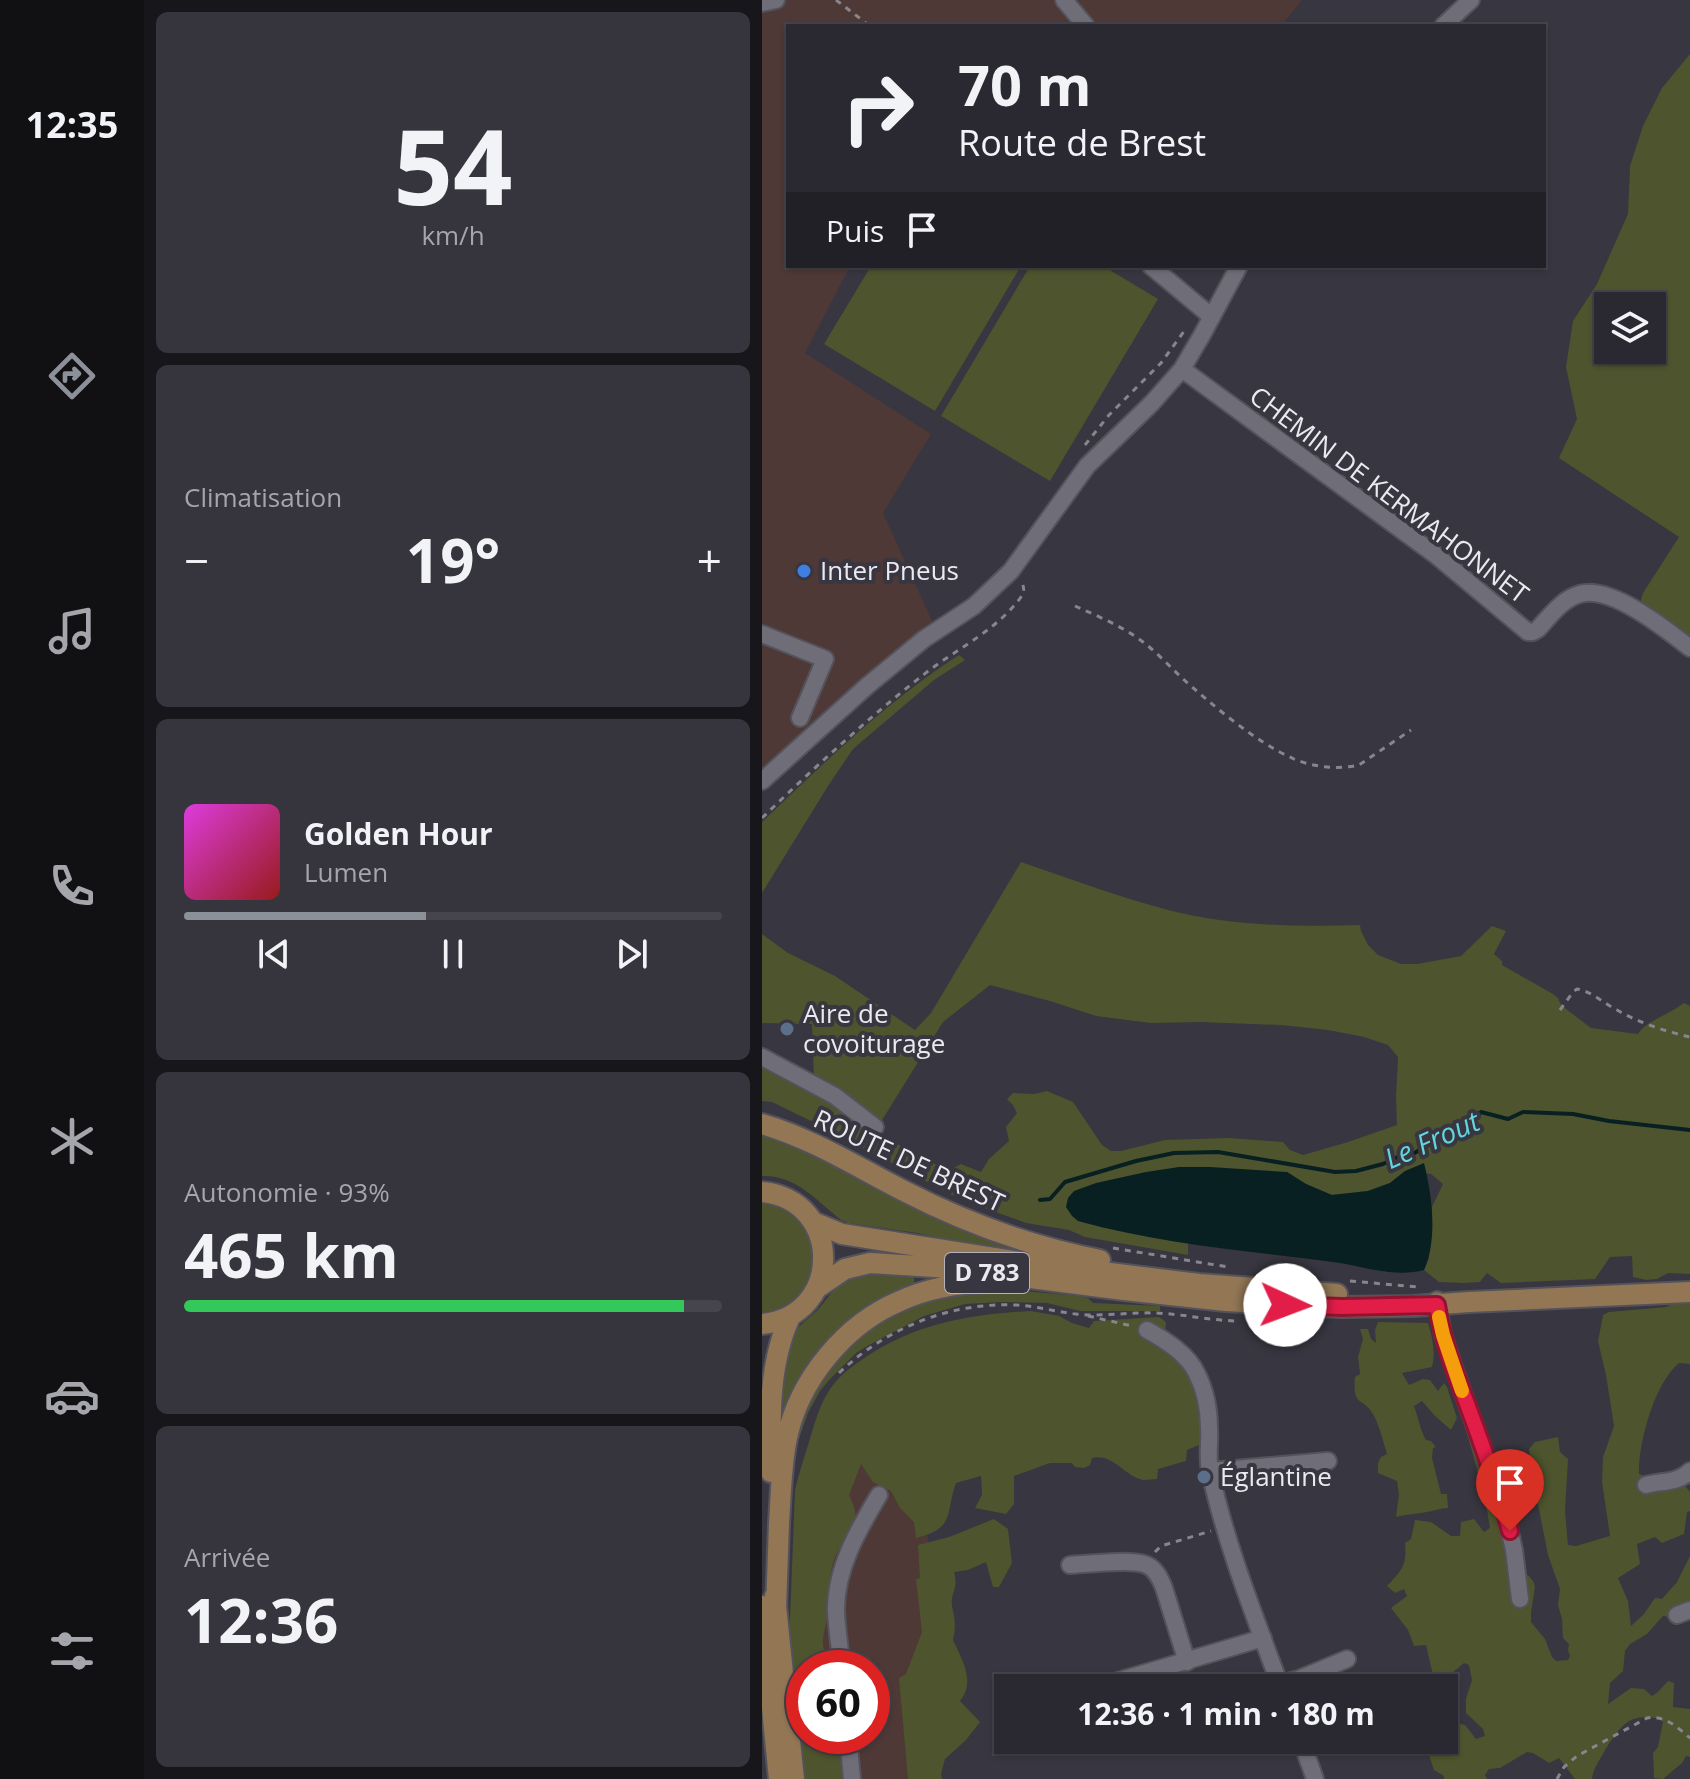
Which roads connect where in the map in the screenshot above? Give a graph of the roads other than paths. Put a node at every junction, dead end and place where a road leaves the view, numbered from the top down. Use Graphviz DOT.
graph roads {
  1 [pos="776,0"];
  2 [pos="1064,0"];
  3 [pos="1471,0"];
  4 [pos="762,3"];
  5 [pos="1084,24"];
  6 [pos="1445,24"];
  7 [pos="1153,268"];
  8 [pos="1238,268"];
  9 [pos="1212,317"];
  10 [pos="1182,369"];
  11 [pos="762,634"];
  12 [pos="1690,648"];
  13 [pos="800,718"];
  14 [pos="762,781"];
  15 [pos="762,1057"];
  16 [pos="762,1124"];
  17 [pos="875,1127"];
  18 [pos="762,1192"];
  19 [pos="813,1222"];
  20 [pos="1054,1281"];
  21 [pos="817,1288"];
  22 [pos="1270,1290"];
  23 [pos="1690,1292"];
  24 [pos="1432,1298"];
  25 [pos="790,1317"];
  26 [pos="762,1324"];
  27 [pos="1147,1330"];
  28 [pos="1328,1461"];
  29 [pos="1690,1471"];
  30 [pos="1208,1474"];
  31 [pos="1646,1485"];
  32 [pos="879,1495"];
  33 [pos="1070,1565"];
  34 [pos="1520,1599"];
  35 [pos="766,1612"];
  36 [pos="1263,1638"];
  37 [pos="840,1650"];
  38 [pos="1347,1659"];
  39 [pos="1187,1662"];
  40 [pos="1144,1674"];
  41 [pos="1276,1674"];
  42 [pos="1311,1674"];
  43 [pos="850,1754"];
  44 [pos="1306,1754"];
  45 [pos="779,1779"];
  46 [pos="794,1779"];
  47 [pos="852,1779"];
  48 [pos="1315,1779"];
  1 -- 4 [label="street"];
  2 -- 5 [label="street"];
  3 -- 6 [label="street"];
  7 -- 9 [label="street"];
  8 -- 9 [label="street"];
  9 -- 10 [label="street"];
  10 -- 12 [label="street, CHEMIN DE KERMAHONNET"];
  10 -- 14 [label="street"];
  11 -- 13 [label="street"];
  15 -- 17 [label="street"];
  16 -- 22 [label="main road, ROUTE DE BREST"];
  18 -- 19 [label="main road"];
  19 -- 21 [label="main road"];
  19 -- 22 [label="main road, ROUTE DE BREST / D 783"];
  20 -- 21 [label="main road, ROUTE DE BREST / D 783"];
  20 -- 24 [label="main road, ROUTE DE BREST / D 783"];
  20 -- 35 [label="main road, ROUTE DE BREST"];
  21 -- 25 [label="main road, ROUTE DE BREST"];
  22 -- 24 [label="main road, ROUTE DE BREST / D 783"];
  23 -- 24 [label="main road, ROUTE DE BREST / D 783"];
  24 -- 34 [label="street"];
  25 -- 26 [label="main road"];
  25 -- 35 [label="main road, ROUTE DE BREST"];
  27 -- 30 [label="street"];
  28 -- 30 [label="street"];
  29 -- 31 [label="street"];
  30 -- 36 [label="street"];
  32 -- 37 [label="street"];
  33 -- 39 [label="street"];
  35 -- 45 [label="main road, ROUTE DE BREST"];
  35 -- 46 [label="main road, ROUTE DE BREST"];
  36 -- 39 [label="street"];
  36 -- 41 [label="street"];
  38 -- 42 [label="street"];
  39 -- 40 [label="street"];
  43 -- 47 [label="street"];
  44 -- 48 [label="street"];
}
